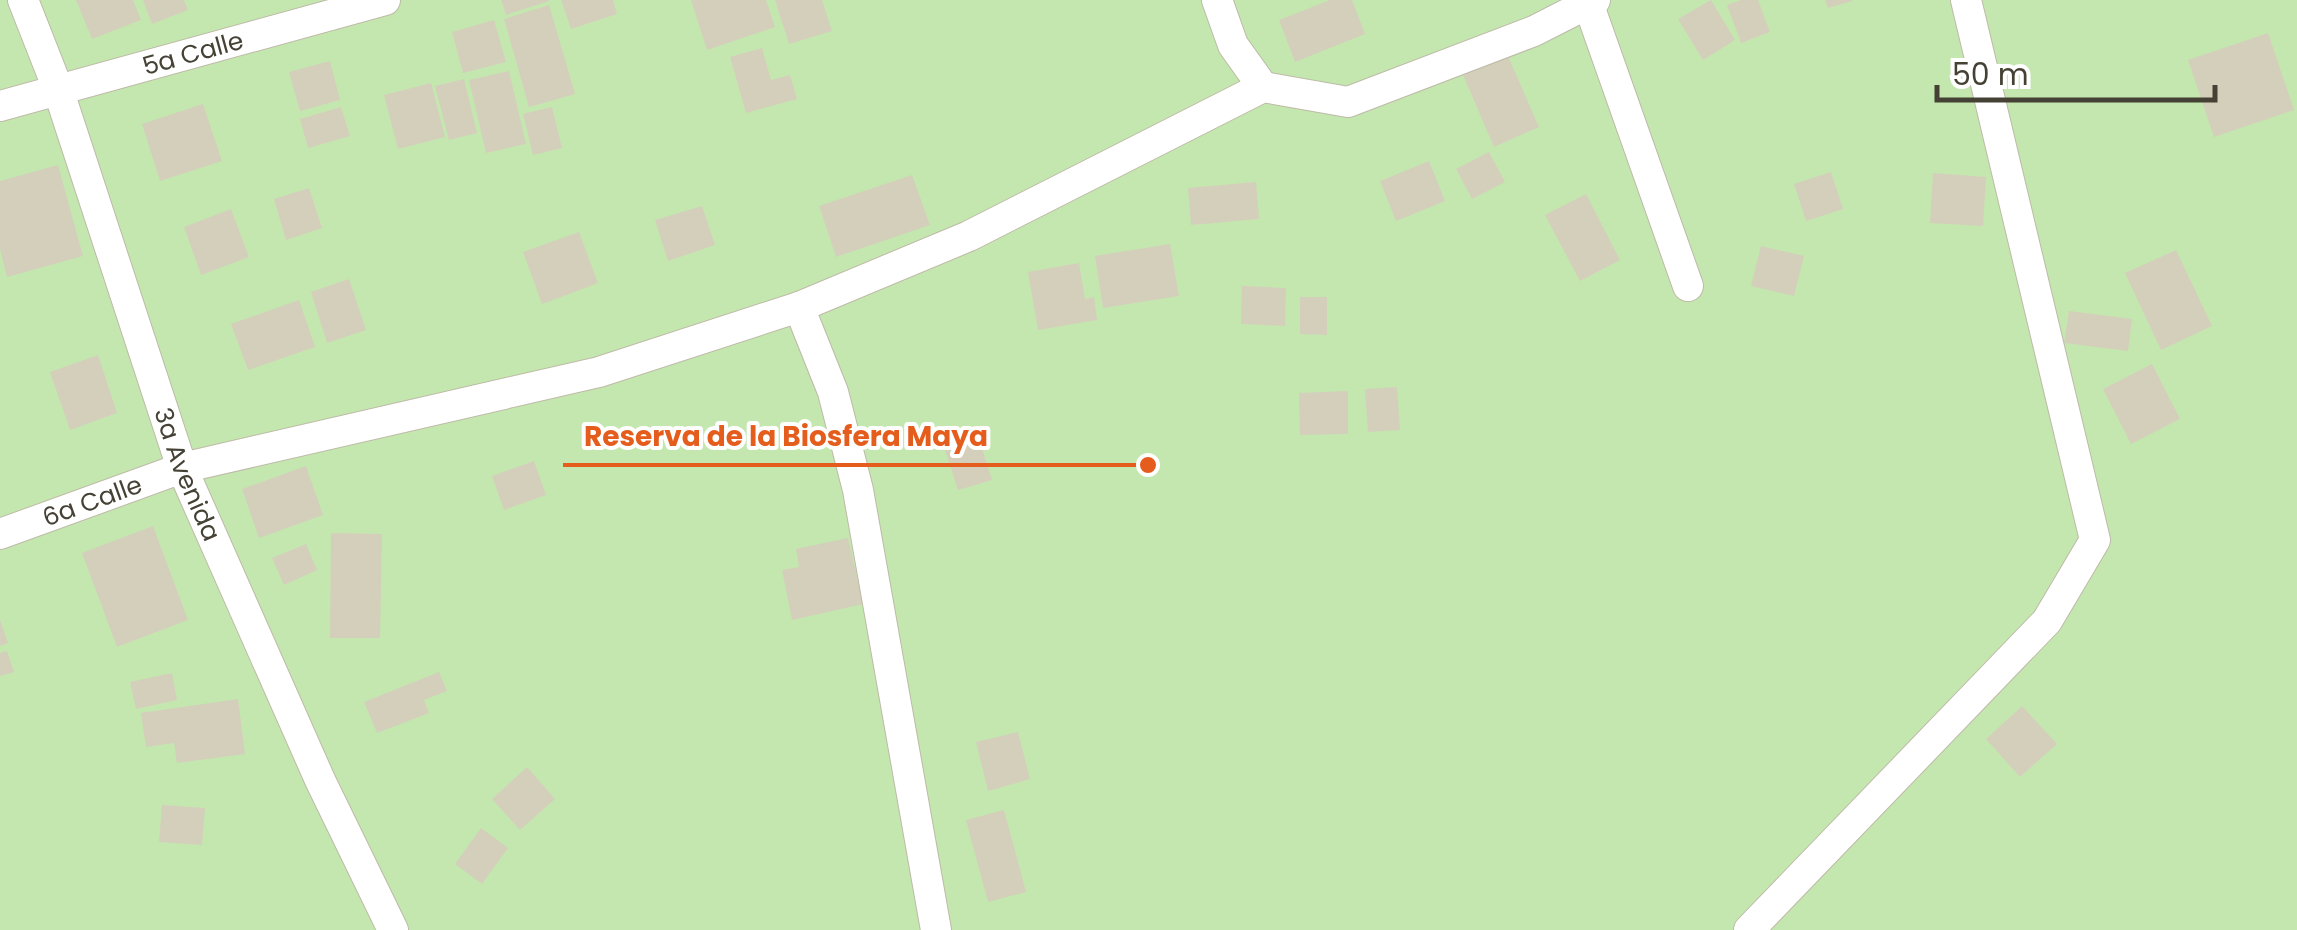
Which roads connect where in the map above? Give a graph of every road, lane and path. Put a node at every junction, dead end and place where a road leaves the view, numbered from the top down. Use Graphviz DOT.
graph roads {
  1 [pos="23,0"];
  2 [pos="385,0"];
  3 [pos="1217,0"];
  4 [pos="1966,0"];
  5 [pos="1590,1"];
  6 [pos="1263,87"];
  7 [pos="58,89"];
  8 [pos="0,106"];
  9 [pos="1688,286"];
  10 [pos="799,307"];
  11 [pos="182,468"];
  12 [pos="0,534"];
  13 [pos="393,930"];
  14 [pos="936,930"];
  15 [pos="1749,930"];
  1 -- 7 [label="street, 3a Avenida"];
  2 -- 7 [label="street, 5a Calle"];
  3 -- 6 [label="street"];
  4 -- 15 [label="street"];
  5 -- 6 [label="street"];
  5 -- 9 [label="street"];
  6 -- 10 [label="street, 6a Calle"];
  7 -- 8 [label="street, 5a Calle"];
  7 -- 11 [label="street, 3a Avenida"];
  10 -- 11 [label="street, 6a Calle"];
  10 -- 14 [label="street"];
  11 -- 12 [label="street, 6a Calle"];
  11 -- 13 [label="street, 3a Avenida"];
}
